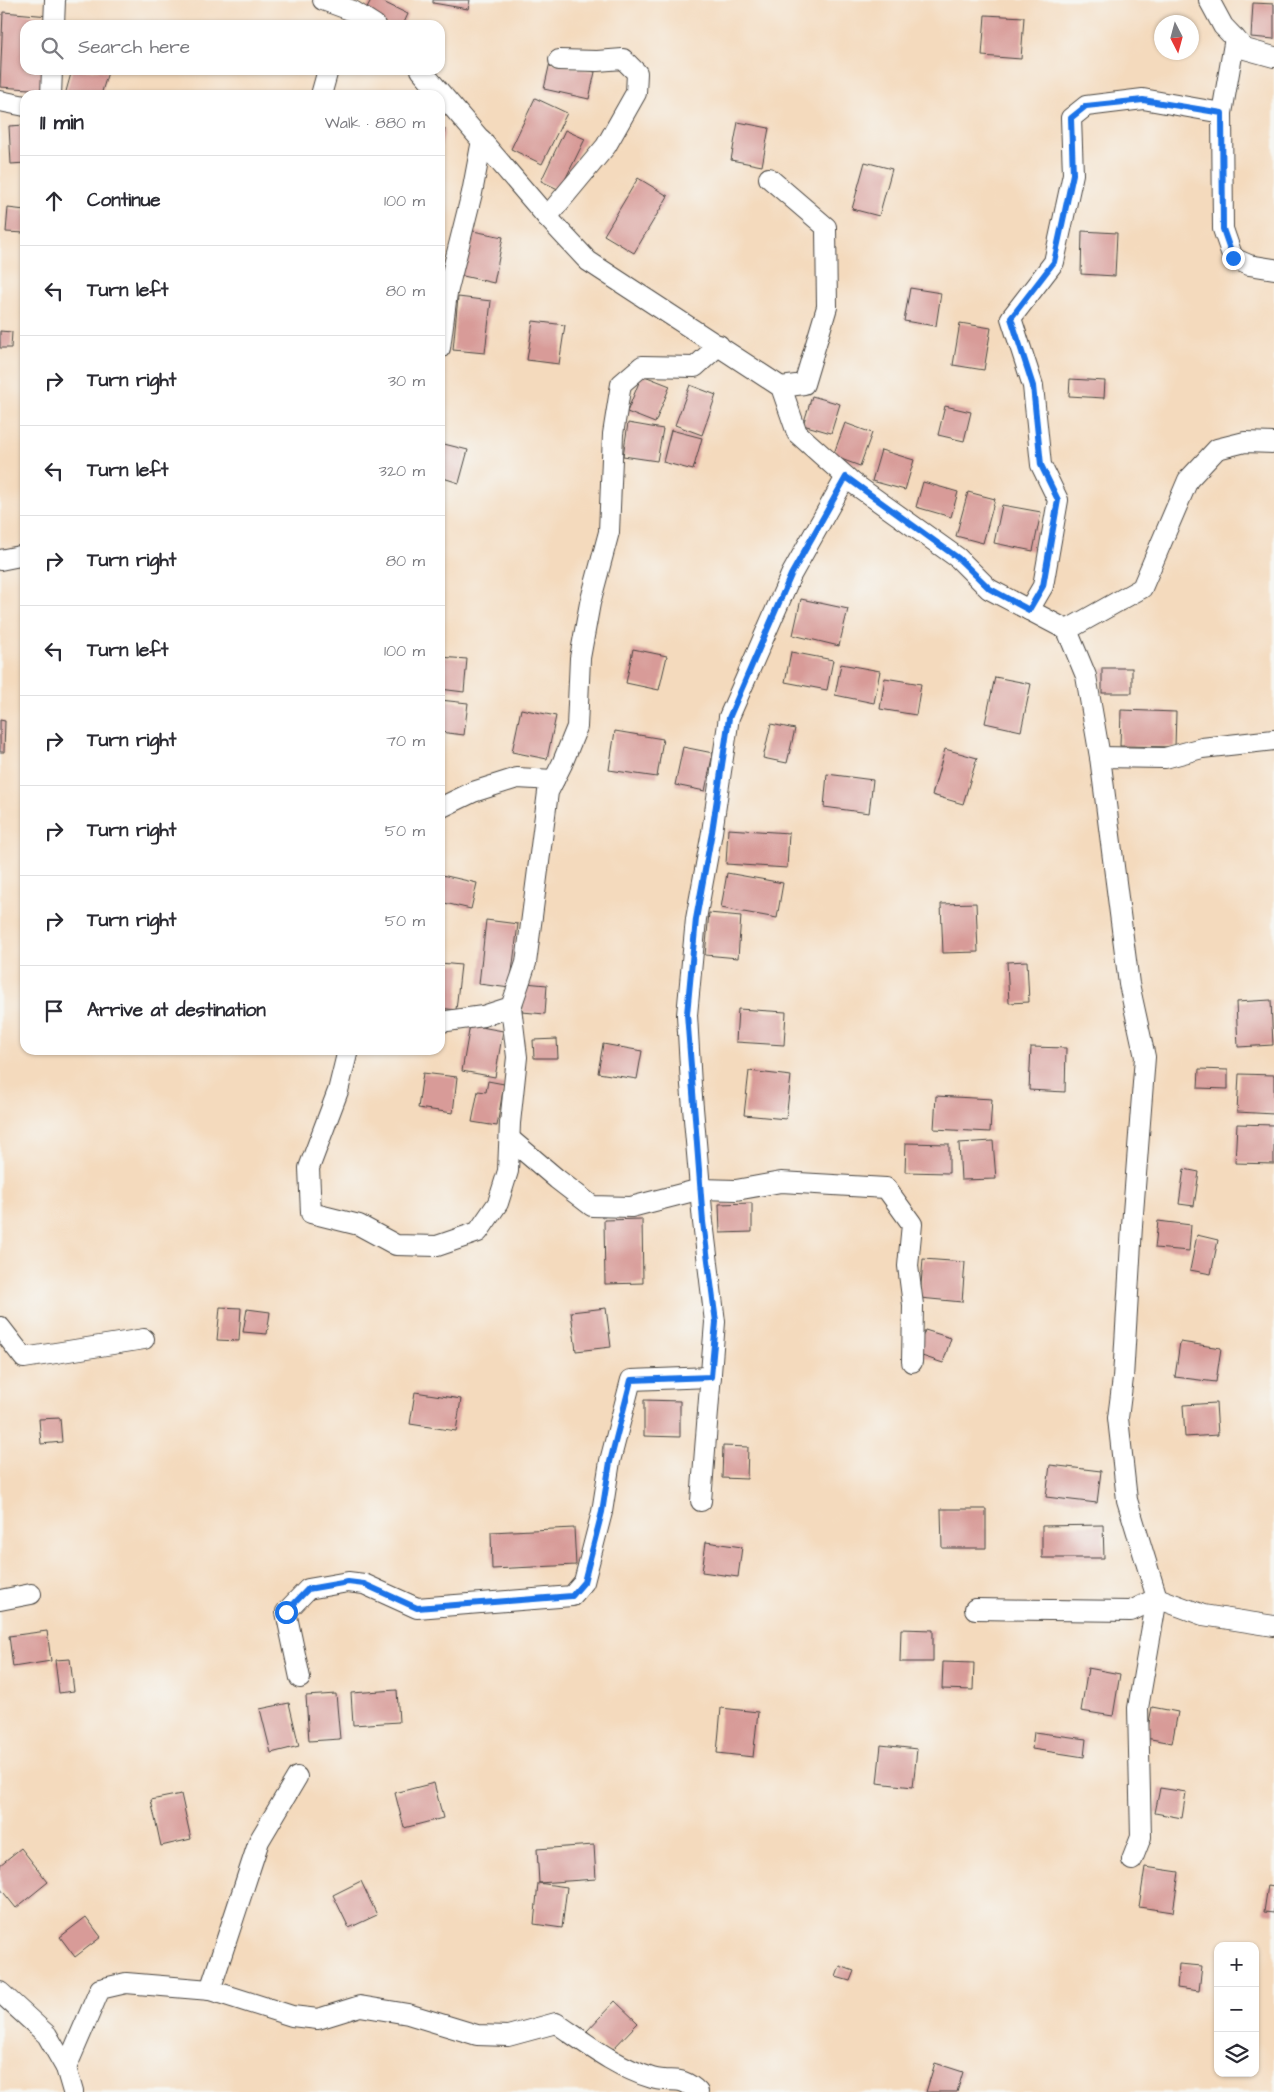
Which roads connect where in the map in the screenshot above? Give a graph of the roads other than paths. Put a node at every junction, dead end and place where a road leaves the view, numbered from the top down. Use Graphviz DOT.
graph roads {
  1 [pos="55,0"];
  2 [pos="324,0"];
  3 [pos="1208,0"];
  4 [pos="342,16"];
  5 [pos="54,20"];
  6 [pos="368,20"];
  7 [pos="1235,38"];
  8 [pos="1274,57"];
  9 [pos="559,60"];
  10 [pos="52,75"];
  11 [pos="327,75"];
  12 [pos="425,75"];
  13 [pos="51,90"];
  14 [pos="322,90"];
  15 [pos="438,90"];
  16 [pos="445,98"];
  17 [pos="0,101"];
  18 [pos="20,105"];
  19 [pos="1222,113"];
  20 [pos="482,140"];
  21 [pos="769,178"];
  22 [pos="547,218"];
  23 [pos="1274,269"];
  24 [pos="445,314"];
  25 [pos="719,345"];
  26 [pos="781,387"];
  27 [pos="1274,443"];
  28 [pos="846,477"];
  29 [pos="20,555"];
  30 [pos="0,560"];
  31 [pos="1029,610"];
  32 [pos="1067,630"];
  33 [pos="1274,740"];
  34 [pos="1100,758"];
  35 [pos="554,780"];
  36 [pos="445,806"];
  37 [pos="511,1008"];
  38 [pos="445,1021"];
  39 [pos="347,1055"];
  40 [pos="510,1139"];
  41 [pos="700,1189"];
  42 [pos="0,1327"];
  43 [pos="144,1339"];
  44 [pos="912,1362"];
  45 [pos="711,1377"];
  46 [pos="702,1501"];
  47 [pos="31,1594"];
  48 [pos="1157,1598"];
  49 [pos="0,1600"];
  50 [pos="976,1609"];
  51 [pos="1274,1626"];
  52 [pos="300,1678"];
  53 [pos="297,1777"];
  54 [pos="1132,1860"];
  55 [pos="210,1990"];
  56 [pos="0,1992"];
  57 [pos="66,2068"];
  58 [pos="72,2092"];
  59 [pos="698,2092"];
  1 -- 5 [label="street"];
  2 -- 4 [label="street"];
  3 -- 7 [label="street"];
  4 -- 6 [label="street"];
  7 -- 8 [label="street"];
  7 -- 19 [label="street"];
  9 -- 22 [label="street"];
  10 -- 13 [label="street"];
  11 -- 14 [label="street"];
  12 -- 15 [label="street"];
  16 -- 20 [label="street"];
  17 -- 18 [label="street"];
  19 -- 23 [label="street"];
  19 -- 31 [label="street"];
  20 -- 22 [label="street"];
  20 -- 24 [label="street"];
  21 -- 26 [label="street"];
  22 -- 25 [label="street"];
  25 -- 26 [label="street"];
  25 -- 35 [label="street"];
  26 -- 28 [label="street"];
  27 -- 32 [label="street"];
  28 -- 31 [label="street"];
  28 -- 41 [label="street"];
  29 -- 30 [label="street"];
  31 -- 32 [label="street"];
  32 -- 34 [label="street"];
  33 -- 34 [label="street"];
  34 -- 48 [label="street"];
  35 -- 36 [label="street"];
  35 -- 37 [label="street"];
  37 -- 38 [label="street"];
  37 -- 40 [label="street"];
  39 -- 40 [label="street"];
  40 -- 41 [label="street"];
  41 -- 44 [label="street"];
  41 -- 45 [label="street"];
  42 -- 43 [label="street"];
  45 -- 46 [label="street"];
  45 -- 52 [label="street"];
  47 -- 49 [label="street"];
  48 -- 50 [label="street"];
  48 -- 51 [label="street"];
  48 -- 54 [label="street"];
  53 -- 55 [label="street"];
  55 -- 57 [label="street"];
  55 -- 59 [label="street"];
  56 -- 57 [label="street"];
  57 -- 58 [label="street"];
}
